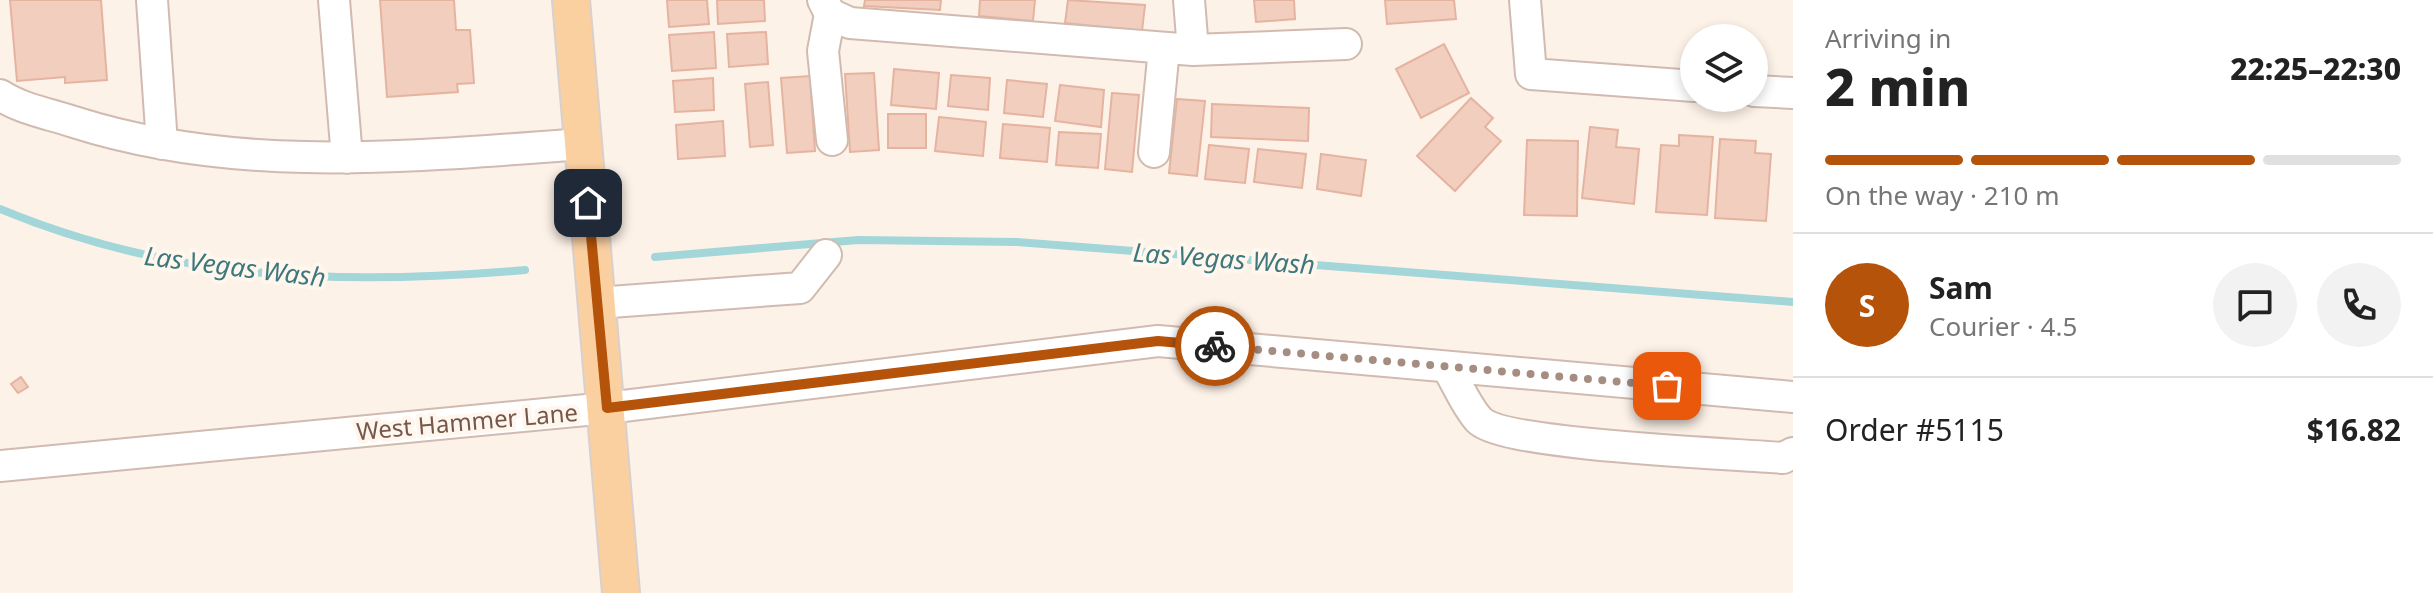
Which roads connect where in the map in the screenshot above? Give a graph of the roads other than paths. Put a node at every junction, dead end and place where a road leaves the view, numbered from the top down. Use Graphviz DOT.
graph roads {
  1 [pos="152,0"];
  2 [pos="334,0"];
  3 [pos="571,0"];
  4 [pos="1189,0"];
  5 [pos="1525,0"];
  6 [pos="826,7"];
  7 [pos="1346,44"];
  8 [pos="1178,49"];
  9 [pos="1680,85"];
  10 [pos="1768,92"];
  11 [pos="1793,93"];
  12 [pos="0,95"];
  13 [pos="832,140"];
  14 [pos="162,144"];
  15 [pos="584,144"];
  16 [pos="1154,152"];
  17 [pos="347,158"];
  18 [pos="826,255"];
  19 [pos="597,303"];
  20 [pos="1447,367"];
  21 [pos="1793,397"];
  22 [pos="607,408"];
  23 [pos="1793,453"];
  24 [pos="0,466"];
  25 [pos="621,593"];
  1 -- 14 [label="street"];
  2 -- 17 [label="street"];
  3 -- 15 [label="main road"];
  4 -- 8 [label="street"];
  5 -- 9 [label="street"];
  6 -- 8 [label="street"];
  6 -- 13 [label="street"];
  7 -- 8 [label="street"];
  8 -- 16 [label="street"];
  10 -- 11 [label="street"];
  12 -- 14 [label="street"];
  14 -- 17 [label="street"];
  15 -- 17 [label="street"];
  15 -- 19 [label="main road"];
  18 -- 19 [label="street"];
  19 -- 22 [label="main road"];
  20 -- 21 [label="street, West Hammer Lane"];
  20 -- 22 [label="street, West Hammer Lane"];
  20 -- 23 [label="street"];
  22 -- 24 [label="street, West Hammer Lane"];
  22 -- 25 [label="main road"];
}
